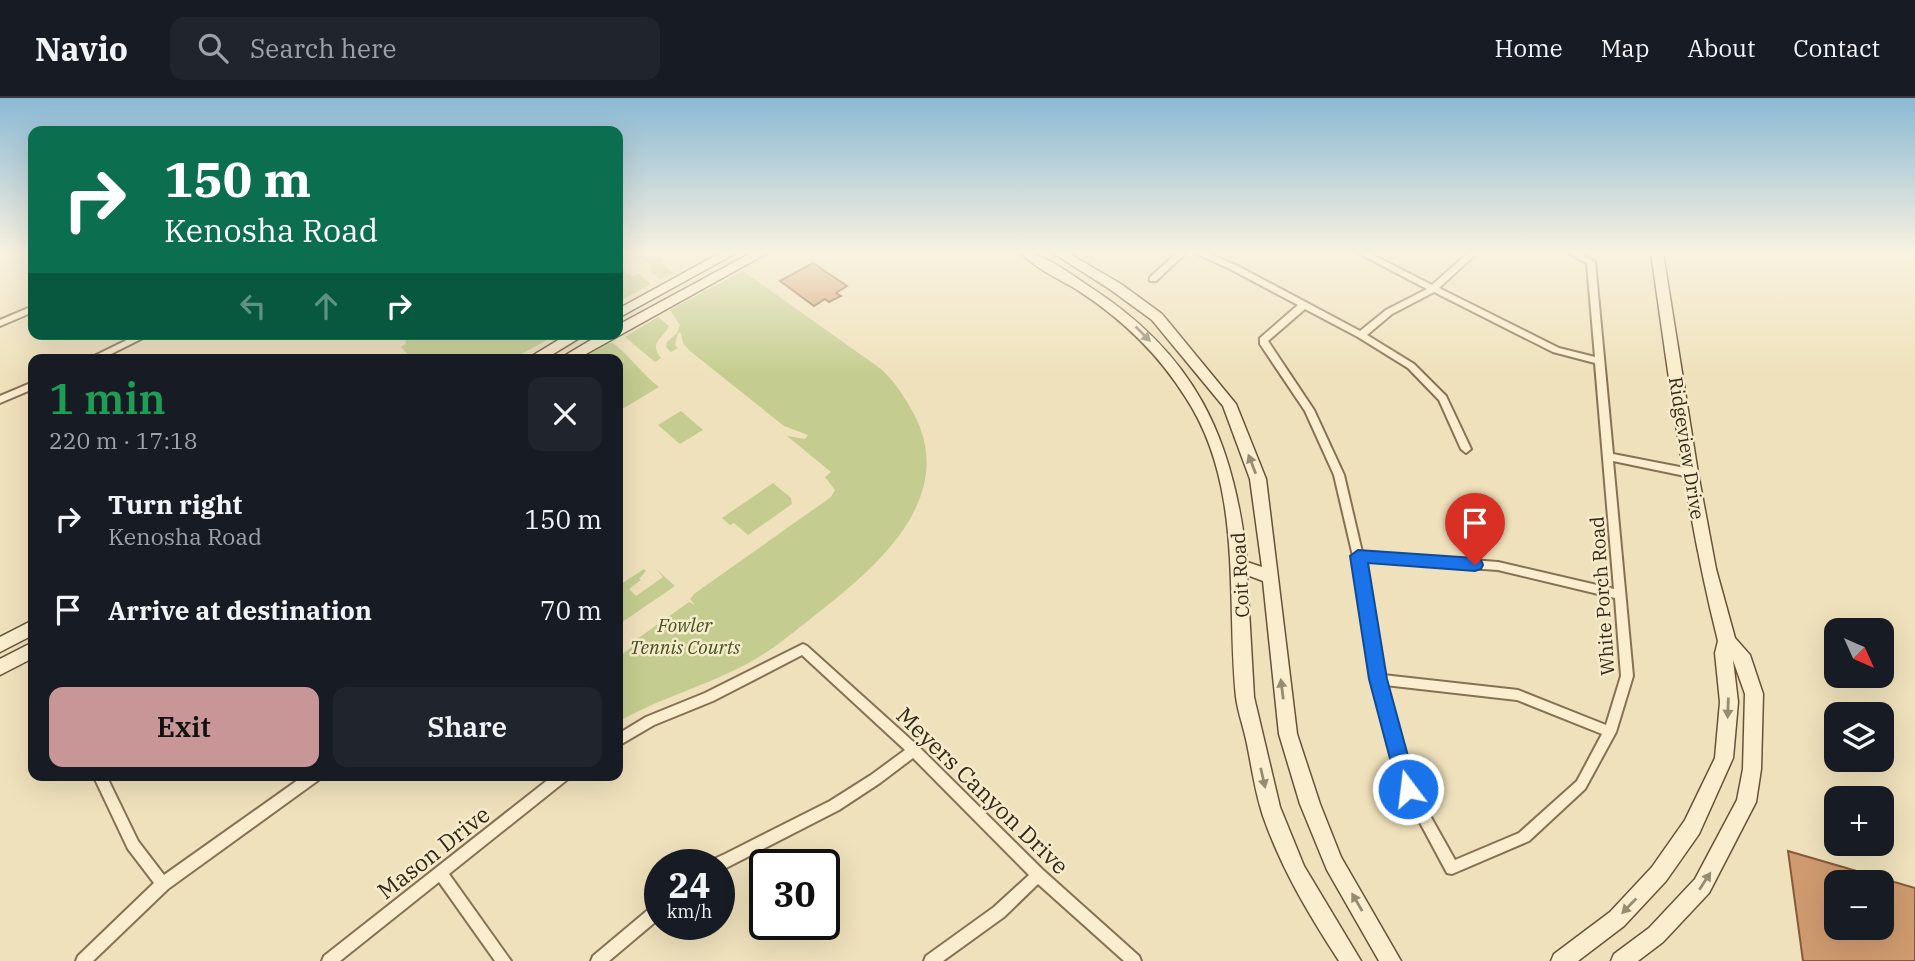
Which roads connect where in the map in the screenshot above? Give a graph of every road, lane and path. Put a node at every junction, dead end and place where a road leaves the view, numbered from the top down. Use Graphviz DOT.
graph roads {
  1 [pos="656,293"];
  2 [pos="684,293"];
  3 [pos="1090,293"];
  4 [pos="1125,293"];
  5 [pos="1282,293"];
  6 [pos="1425,293"];
  7 [pos="1442,293"];
  8 [pos="1594,293"];
  9 [pos="1663,293"];
  10 [pos="1304,305"];
  11 [pos="28,311"];
  12 [pos="623,311"];
  13 [pos="0,323"];
  14 [pos="623,328"];
  15 [pos="1361,335"];
  16 [pos="134,340"];
  17 [pos="568,340"];
  18 [pos="601,340"];
  19 [pos="103,354"];
  20 [pos="543,354"];
  21 [pos="575,354"];
  22 [pos="1600,361"];
  23 [pos="28,387"];
  24 [pos="0,400"];
  25 [pos="1466,449"];
  26 [pos="1609,457"];
  27 [pos="1690,473"];
  28 [pos="1358,556"];
  29 [pos="1239,566"];
  30 [pos="1272,577"];
  31 [pos="1240,584"];
  32 [pos="1621,595"];
  33 [pos="28,630"];
  34 [pos="1727,641"];
  35 [pos="0,645"];
  36 [pos="28,652"];
  37 [pos="0,668"];
  38 [pos="1378,679"];
  39 [pos="1609,732"];
  40 [pos="623,737"];
  41 [pos="914,750"];
  42 [pos="102,781"];
  43 [pos="308,781"];
  44 [pos="556,781"];
  45 [pos="735,856"];
  46 [pos="440,873"];
  47 [pos="1038,874"];
  48 [pos="163,884"];
  49 [pos="644,922"];
  50 [pos="83,961"];
  51 [pos="328,961"];
  52 [pos="504,961"];
  53 [pos="598,961"];
  54 [pos="931,961"];
  55 [pos="1134,961"];
  56 [pos="1351,961"];
  57 [pos="1391,961"];
  58 [pos="1561,961"];
  59 [pos="1620,961"];
  1 -- 12 [label="main road"];
  2 -- 14 [label="main road"];
  3 -- 29 [label="main road, Coit Road, one-way"];
  30 -- 4 [label="main road, Coit Road, one-way"];
  5 -- 10 [label="street"];
  6 -- 15 [label="street"];
  7 -- 22 [label="street"];
  8 -- 22 [label="street, White Porch Road"];
  9 -- 27 [label="main road, Ridgeview Drive"];
  10 -- 15 [label="street"];
  10 -- 28 [label="street"];
  11 -- 13 [label="street"];
  15 -- 25 [label="street"];
  16 -- 19 [label="street"];
  17 -- 20 [label="main road"];
  18 -- 21 [label="main road"];
  22 -- 26 [label="street, White Porch Road"];
  23 -- 24 [label="street"];
  26 -- 27 [label="street"];
  26 -- 32 [label="street, White Porch Road"];
  27 -- 34 [label="main road, Ridgeview Drive"];
  28 -- 32 [label="street"];
  28 -- 38 [label="street"];
  29 -- 30 [label="main road"];
  29 -- 31 [label="main road, Coit Road"];
  30 -- 31 [label="main road"];
  57 -- 30 [label="main road, Coit Road, one-way"];
  31 -- 56 [label="main road, Coit Road, one-way"];
  32 -- 39 [label="street, White Porch Road"];
  33 -- 35 [label="main road"];
  34 -- 58 [label="main road, Ridgeview Drive, one-way"];
  59 -- 34 [label="main road, Ridgeview Drive, one-way"];
  36 -- 37 [label="main road"];
  38 -- 39 [label="street"];
  38 -- 39 [label="street, White Porch Road"];
  40 -- 41 [label="street, Meyers Canyon Drive"];
  41 -- 45 [label="street"];
  41 -- 47 [label="street, Meyers Canyon Drive"];
  42 -- 48 [label="street"];
  43 -- 48 [label="street"];
  44 -- 46 [label="street, Mason Drive"];
  46 -- 51 [label="street, Mason Drive"];
  46 -- 52 [label="street"];
  47 -- 54 [label="street"];
  47 -- 55 [label="street, Meyers Canyon Drive"];
  48 -- 50 [label="street"];
  49 -- 53 [label="street"];
}
